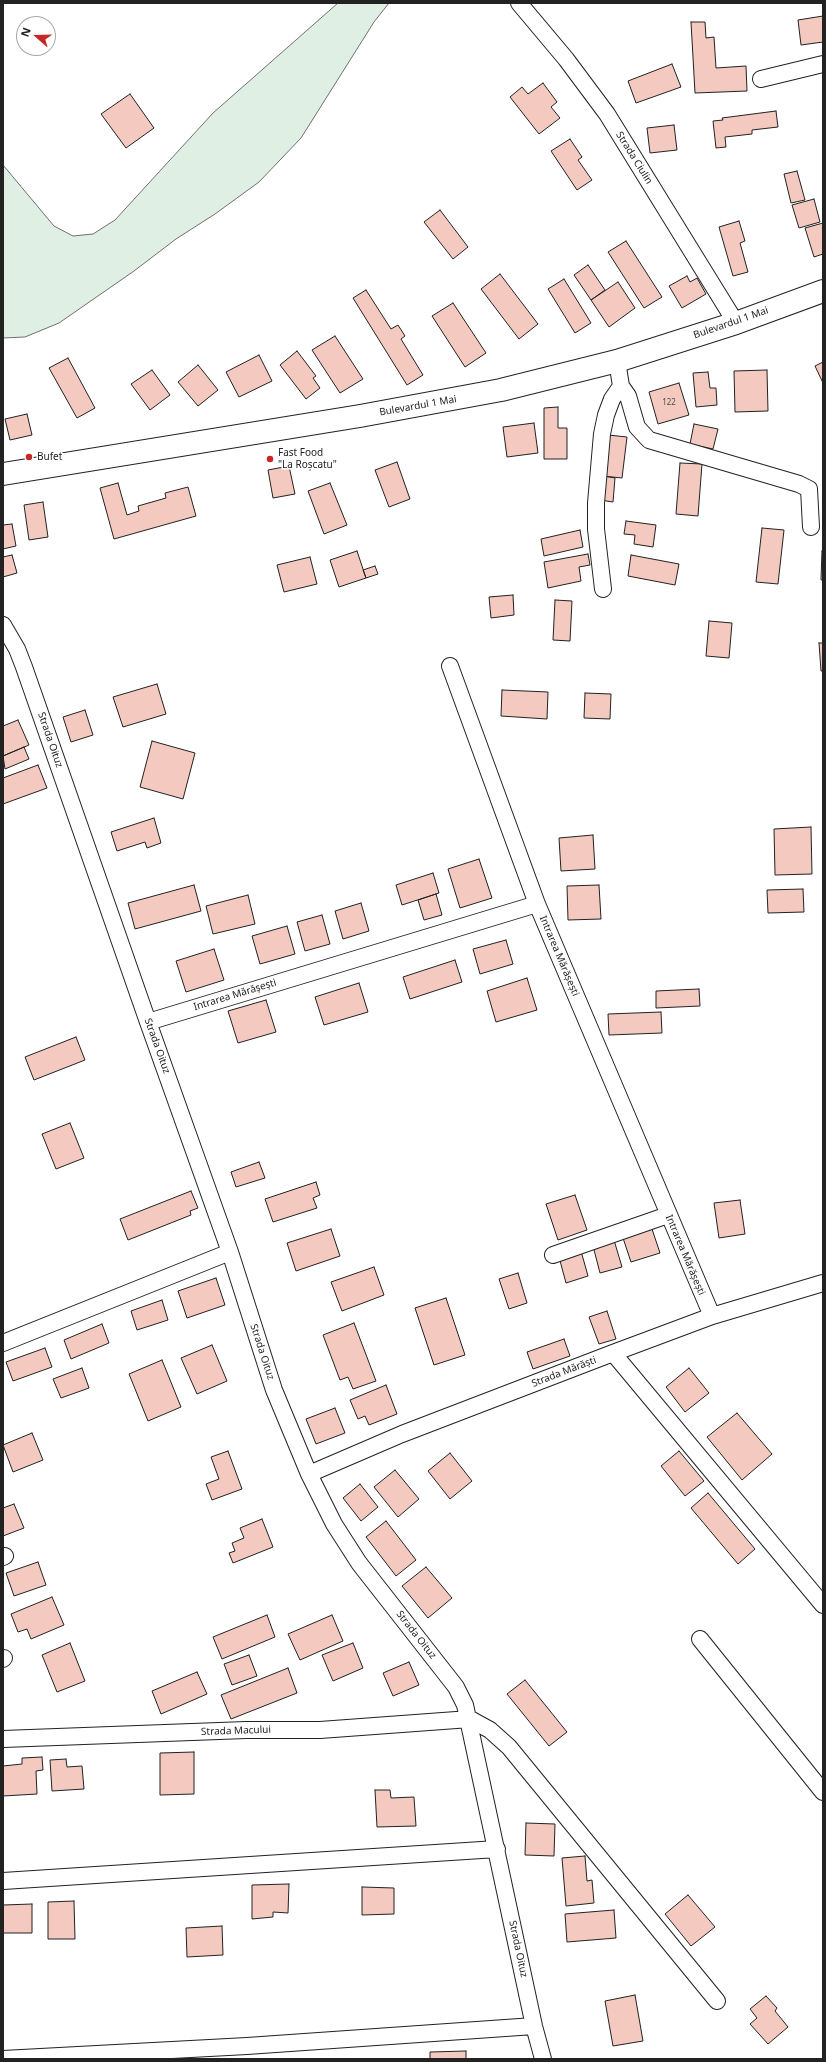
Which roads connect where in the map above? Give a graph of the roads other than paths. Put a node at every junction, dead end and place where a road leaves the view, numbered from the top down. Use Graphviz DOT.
graph roads {
  1 [pos="519,3"];
  2 [pos="823,64"];
  3 [pos="762,79"];
  4 [pos="823,291"];
  5 [pos="736,323"];
  6 [pos="617,361"];
  7 [pos="621,386"];
  8 [pos="3,474"];
  9 [pos="811,527"];
  10 [pos="603,589"];
  11 [pos="5,630"];
  12 [pos="450,666"];
  13 [pos="537,904"];
  14 [pos="148,1022"];
  15 [pos="668,1215"];
  16 [pos="230,1252"];
  17 [pos="553,1255"];
  18 [pos="823,1283"];
  19 [pos="712,1316"];
  20 [pos="3,1343"];
  21 [pos="613,1353"];
  22 [pos="309,1474"];
  23 [pos="823,1605"];
  24 [pos="700,1639"];
  25 [pos="470,1719"];
  26 [pos="3,1739"];
  27 [pos="823,1792"];
  28 [pos="497,1849"];
  29 [pos="3,1881"];
  30 [pos="717,2001"];
  31 [pos="534,2026"];
  32 [pos="3,2059"];
  33 [pos="543,2059"];
  1 -- 5 [label="street, Strada Ciulin"];
  2 -- 3 [label="street"];
  4 -- 5 [label="main road, Bulevardul 1 Mai"];
  5 -- 6 [label="main road, Bulevardul 1 Mai"];
  6 -- 7 [label="street"];
  6 -- 8 [label="main road, Bulevardul 1 Mai"];
  7 -- 9 [label="street"];
  7 -- 10 [label="street"];
  11 -- 14 [label="street, Strada Oituz"];
  12 -- 13 [label="street"];
  13 -- 14 [label="street, Intrarea Mărășești"];
  13 -- 15 [label="street, Intrarea Mărășești"];
  14 -- 16 [label="street, Strada Oituz"];
  15 -- 17 [label="street"];
  15 -- 19 [label="street, Intrarea Mărășești"];
  16 -- 20 [label="street"];
  16 -- 22 [label="street, Strada Oituz"];
  18 -- 19 [label="street, Strada Mărăști"];
  19 -- 21 [label="street, Strada Mărăști"];
  21 -- 22 [label="street, Strada Mărăști"];
  21 -- 23 [label="street"];
  22 -- 25 [label="street, Strada Oituz"];
  24 -- 27 [label="street"];
  25 -- 26 [label="street, Strada Macului"];
  25 -- 28 [label="street, Strada Oituz"];
  25 -- 30 [label="street"];
  28 -- 29 [label="street"];
  28 -- 31 [label="street, Strada Oituz"];
  31 -- 32 [label="street"];
  31 -- 33 [label="street, Strada Oituz"];
}
